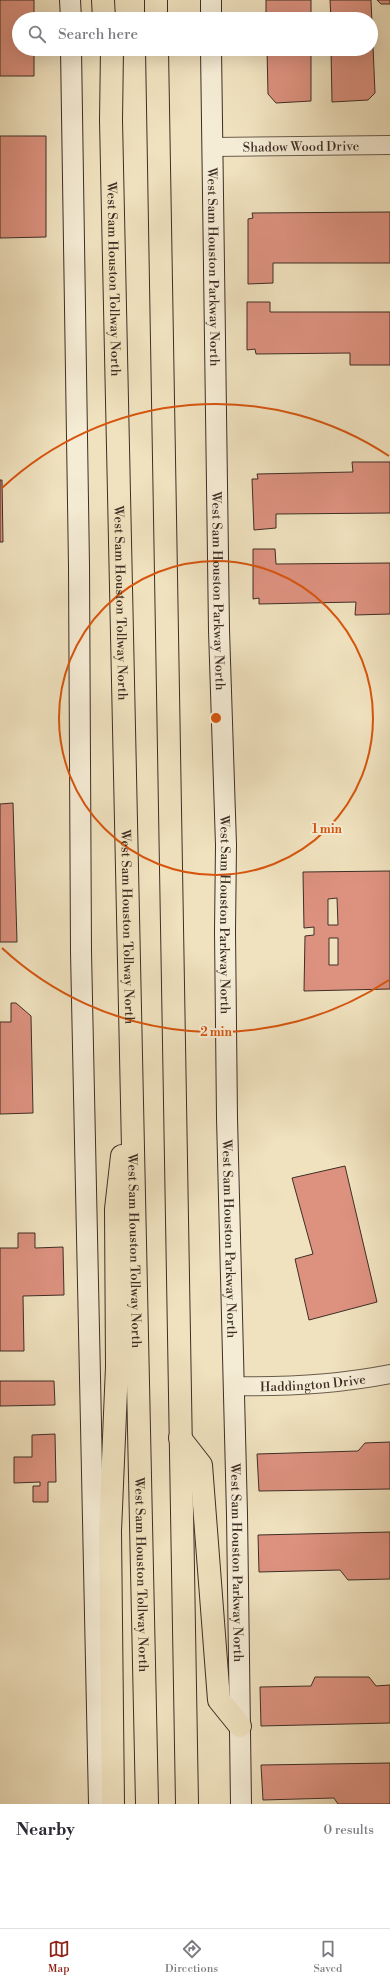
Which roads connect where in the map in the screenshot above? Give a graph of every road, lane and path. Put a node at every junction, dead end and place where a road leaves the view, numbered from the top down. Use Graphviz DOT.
graph roads {
  1 [pos="70,0"];
  2 [pos="103,0"];
  3 [pos="112,0"];
  4 [pos="156,0"];
  5 [pos="211,0"];
  6 [pos="71,12"];
  7 [pos="104,12"];
  8 [pos="112,12"];
  9 [pos="156,12"];
  10 [pos="211,12"];
  11 [pos="71,56"];
  12 [pos="106,56"];
  13 [pos="112,56"];
  14 [pos="157,56"];
  15 [pos="211,56"];
  16 [pos="111,120"];
  17 [pos="390,145"];
  18 [pos="213,147"];
  19 [pos="132,1077"];
  20 [pos="390,1374"];
  21 [pos="235,1386"];
  22 [pos="180,1438"];
  23 [pos="240,1726"];
  24 [pos="99,1804"];
  25 [pos="113,1804"];
  26 [pos="147,1804"];
  27 [pos="187,1804"];
  28 [pos="241,1804"];
  1 -- 6 [label="main road"];
  2 -- 7 [label="highway"];
  3 -- 8 [label="highway"];
  4 -- 9 [label="highway"];
  5 -- 10 [label="main road"];
  11 -- 24 [label="main road"];
  12 -- 16 [label="highway"];
  13 -- 16 [label="highway, West Sam Houston Tollway North"];
  14 -- 22 [label="highway"];
  15 -- 18 [label="main road, West Sam Houston Parkway North"];
  16 -- 19 [label="highway, West Sam Houston Tollway North"];
  17 -- 18 [label="street, Shadow Wood Drive"];
  18 -- 21 [label="main road, West Sam Houston Parkway North"];
  19 -- 25 [label="highway"];
  19 -- 26 [label="highway, West Sam Houston Tollway North"];
  20 -- 21 [label="street, Haddington Drive"];
  21 -- 23 [label="main road, West Sam Houston Parkway North"];
  22 -- 23 [label="highway"];
  22 -- 27 [label="highway"];
  23 -- 28 [label="main road, West Sam Houston Parkway North"];
}
